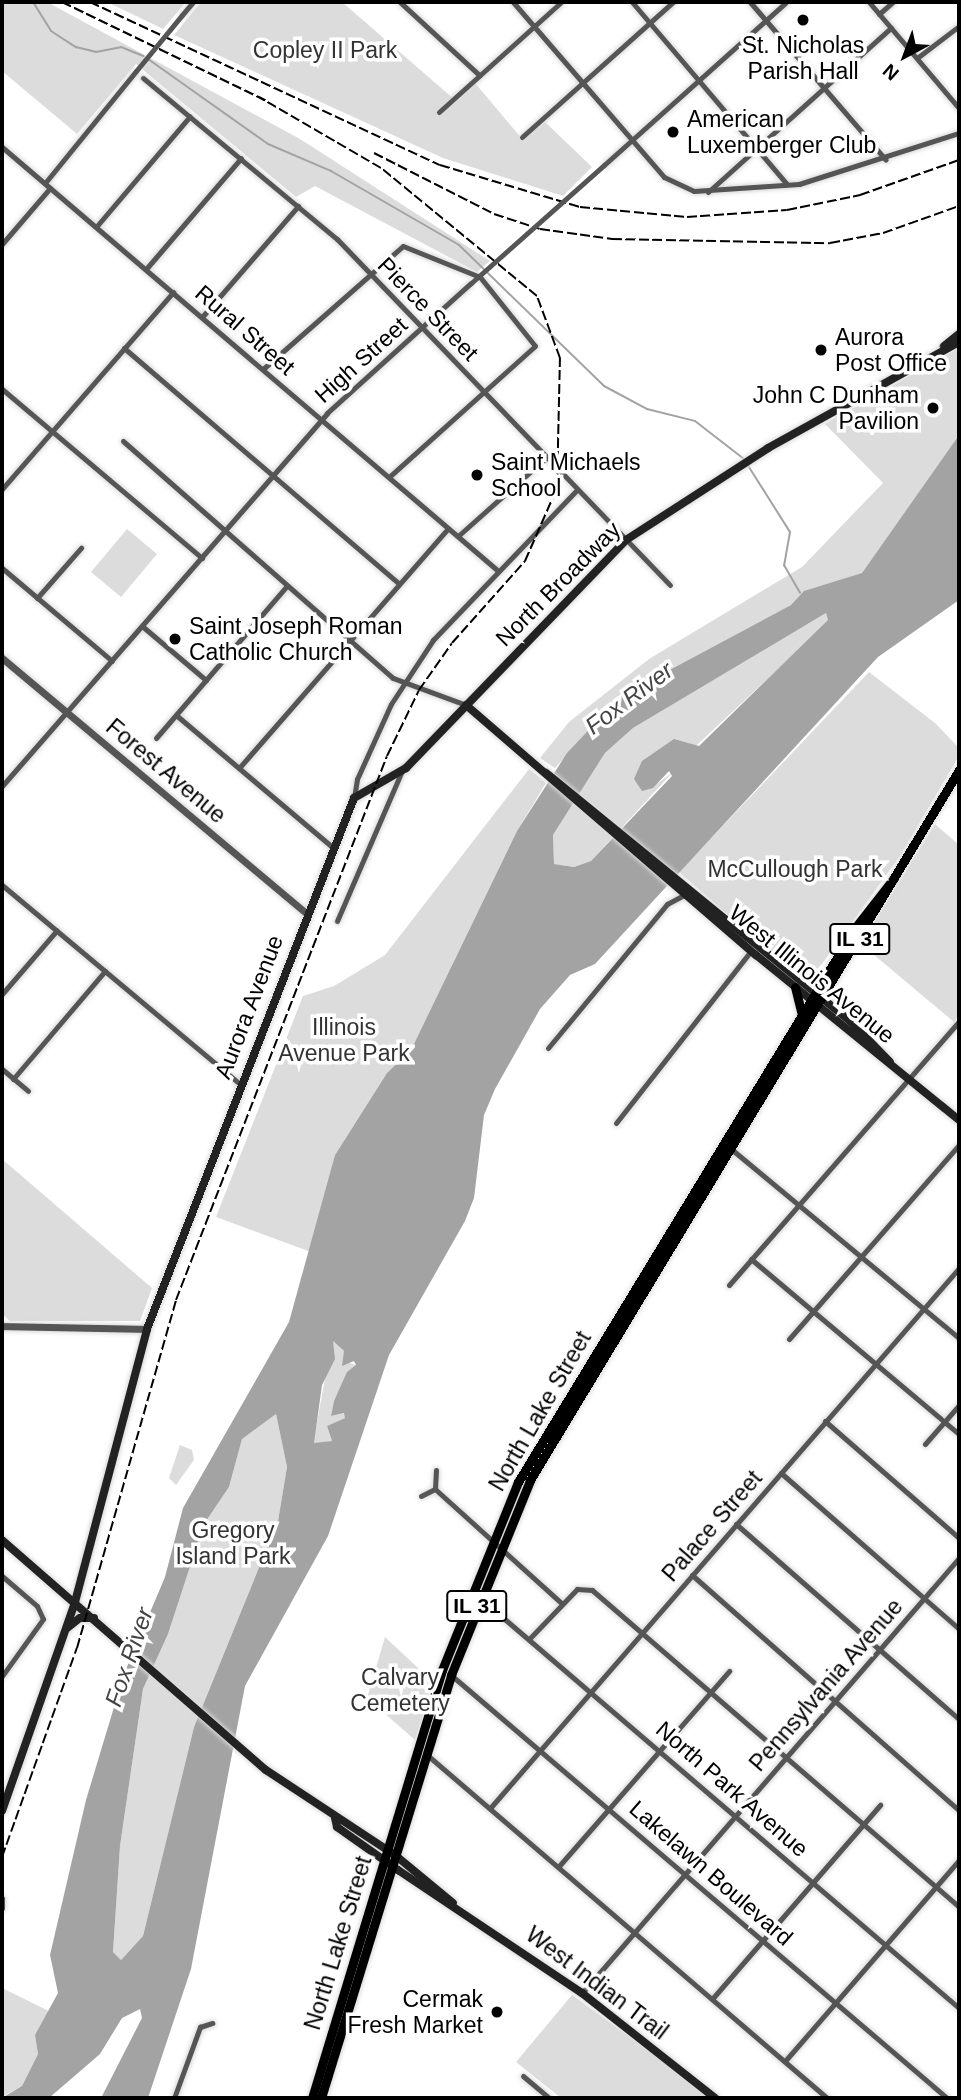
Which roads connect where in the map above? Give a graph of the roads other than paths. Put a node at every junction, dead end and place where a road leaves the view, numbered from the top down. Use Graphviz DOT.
graph roads {
  1 [pos="193,2"];
  2 [pos="400,2"];
  3 [pos="513,2"];
  4 [pos="561,2"];
  5 [pos="632,2"];
  6 [pos="673,2"];
  7 [pos="750,2"];
  8 [pos="786,2"];
  9 [pos="869,2"];
  10 [pos="893,2"];
  11 [pos="879,14"];
  12 [pos="766,20"];
  13 [pos="650,22"];
  14 [pos="534,26"];
  15 [pos="959,26"];
  16 [pos="891,28"];
  17 [pos="917,58"];
  18 [pos="480,75"];
  19 [pos="143,78"];
  20 [pos="699,79"];
  21 [pos="583,83"];
  22 [pos="824,88"];
  23 [pos="959,108"];
  24 [pos="439,112"];
  25 [pos="190,116"];
  26 [pos="959,133"];
  27 [pos="522,137"];
  28 [pos="632,140"];
  29 [pos="2,147"];
  30 [pos="757,148"];
  31 [pos="241,158"];
  32 [pos="886,160"];
  33 [pos="788,184"];
  34 [pos="48,186"];
  35 [pos="708,192"];
  36 [pos="298,206"];
  37 [pos="96,227"];
  38 [pos="2,244"];
  39 [pos="146,269"];
  40 [pos="370,273"];
  41 [pos="173,292"];
  42 [pos="202,317"];
  43 [pos="421,328"];
  44 [pos="959,334"];
  45 [pos="959,342"];
  46 [pos="944,346"];
  47 [pos="124,348"];
  48 [pos="263,369"];
  49 [pos="2,389"];
  50 [pos="484,393"];
  51 [pos="321,419"];
  52 [pos="52,431"];
  53 [pos="123,440"];
  54 [pos="547,457"];
  55 [pos="273,475"];
  56 [pos="389,477"];
  57 [pos="2,489"];
  58 [pos="577,490"];
  59 [pos="448,528"];
  60 [pos="226,531"];
  61 [pos="458,536"];
  62 [pos="626,540"];
  63 [pos="81,548"];
  64 [pos="202,558"];
  65 [pos="2,568"];
  66 [pos="496,569"];
  67 [pos="397,583"];
  68 [pos="670,585"];
  69 [pos="286,587"];
  70 [pos="37,598"];
  71 [pos="142,626"];
  72 [pos="349,640"];
  73 [pos="2,659"];
  74 [pos="112,661"];
  75 [pos="206,680"];
  76 [pos="403,684"];
  77 [pos="466,705"];
  78 [pos="66,712"];
  79 [pos="176,715"];
  80 [pos="156,738"];
  81 [pos="239,768"];
  82 [pos="959,770"];
  83 [pos="402,771"];
  84 [pos="2,786"];
  85 [pos="354,798"];
  86 [pos="331,846"];
  87 [pos="2,885"];
  88 [pos="8,890"];
  89 [pos="688,893"];
  90 [pos="2,898"];
  91 [pos="306,914"];
  92 [pos="337,921"];
  93 [pos="57,930"];
  94 [pos="751,951"];
  95 [pos="105,971"];
  96 [pos="795,988"];
  97 [pos="2,994"];
  98 [pos="818,1001"];
  99 [pos="802,1018"];
  100 [pos="959,1021"];
  101 [pos="548,1048"];
  102 [pos="2,1069"];
  103 [pos="13,1079"];
  104 [pos="910,1079"];
  105 [pos="240,1084"];
  106 [pos="28,1091"];
  107 [pos="959,1120"];
  108 [pos="616,1124"];
  109 [pos="959,1145"];
  110 [pos="728,1146"];
  111 [pos="800,1206"];
  112 [pos="862,1257"];
  113 [pos="751,1259"];
  114 [pos="959,1268"];
  115 [pos="729,1285"];
  116 [pos="923,1309"];
  117 [pos="813,1312"];
  118 [pos="2,1326"];
  119 [pos="147,1329"];
  120 [pos="959,1338"];
  121 [pos="789,1339"];
  122 [pos="874,1366"];
  123 [pos="959,1405"];
  124 [pos="825,1422"];
  125 [pos="944,1422"];
  126 [pos="959,1434"];
  127 [pos="925,1444"];
  128 [pos="436,1470"];
  129 [pos="781,1473"];
  130 [pos="435,1489"];
  131 [pos="421,1496"];
  132 [pos="736,1524"];
  133 [pos="959,1538"];
  134 [pos="498,1541"];
  135 [pos="5,1543"];
  136 [pos="2,1553"];
  137 [pos="959,1558"];
  138 [pos="2,1576"];
  139 [pos="692,1576"];
  140 [pos="480,1598"];
  141 [pos="925,1598"];
  142 [pos="75,1602"];
  143 [pos="561,1603"];
  144 [pos="94,1618"];
  145 [pos="67,1628"];
  146 [pos="959,1629"];
  147 [pos="642,1633"];
  148 [pos="530,1638"];
  149 [pos="878,1648"];
  150 [pos="729,1671"];
  151 [pos="451,1675"];
  152 [pos="2,1676"];
  153 [pos="591,1691"];
  154 [pos="710,1692"];
  155 [pos="834,1698"];
  156 [pos="959,1719"];
  157 [pos="541,1748"];
  158 [pos="659,1750"];
  159 [pos="426,1755"];
  160 [pos="786,1758"];
  161 [pos="880,1805"];
  162 [pos="491,1807"];
  163 [pos="609,1808"];
  164 [pos="959,1810"];
  165 [pos="2,1811"];
  166 [pos="735,1815"];
  167 [pos="335,1818"];
  168 [pos="863,1825"];
  169 [pos="391,1852"];
  170 [pos="959,1860"];
  171 [pos="388,1862"];
  172 [pos="559,1866"];
  173 [pos="685,1874"];
  174 [pos="814,1882"];
  175 [pos="936,1887"];
  176 [pos="2,1898"];
  177 [pos="453,1903"];
  178 [pos="959,1907"];
  179 [pos="2,1908"];
  180 [pos="634,1931"];
  181 [pos="763,1941"];
  182 [pos="886,1945"];
  183 [pos="582,1993"];
  184 [pos="712,1999"];
  185 [pos="836,2003"];
  186 [pos="959,2008"];
  187 [pos="212,2023"];
  188 [pos="785,2061"];
  189 [pos="523,2076"];
  190 [pos="174,2098"];
  191 [pos="312,2098"];
  192 [pos="321,2098"];
  193 [pos="549,2098"];
  194 [pos="715,2098"];
  195 [pos="827,2098"];
  196 [pos="947,2098"];
  1 -- 34 [label="street, bridge"];
  2 -- 18 [label="street"];
  3 -- 14 [label="street"];
  4 -- 14 [label="street"];
  5 -- 13 [label="street"];
  6 -- 13 [label="street"];
  7 -- 12 [label="street"];
  8 -- 12 [label="street, High Street"];
  9 -- 11 [label="street"];
  10 -- 11 [label="street"];
  11 -- 16 [label="street"];
  12 -- 20 [label="street, High Street"];
  12 -- 22 [label="street"];
  13 -- 20 [label="street"];
  13 -- 21 [label="street"];
  14 -- 18 [label="street"];
  14 -- 21 [label="street"];
  15 -- 17 [label="street"];
  16 -- 17 [label="street"];
  16 -- 22 [label="street"];
  17 -- 23 [label="street"];
  18 -- 24 [label="street"];
  19 -- 25 [label="street, Pierce Street"];
  20 -- 28 [label="street, High Street"];
  20 -- 30 [label="street"];
  21 -- 27 [label="street"];
  21 -- 28 [label="street"];
  22 -- 30 [label="street"];
  22 -- 32 [label="street"];
  25 -- 31 [label="street, Pierce Street"];
  25 -- 37 [label="street"];
  26 -- 32 [label="street"];
  28 -- 35 [label="street"];
  28 -- 43 [label="street, High Street, bridge"];
  29 -- 34 [label="street, Rural Street"];
  30 -- 33 [label="street"];
  30 -- 35 [label="street"];
  31 -- 36 [label="street, Pierce Street"];
  31 -- 39 [label="street"];
  32 -- 33 [label="street"];
  33 -- 35 [label="street"];
  34 -- 37 [label="street, Rural Street"];
  34 -- 38 [label="street"];
  36 -- 40 [label="street, Pierce Street"];
  36 -- 42 [label="street"];
  37 -- 39 [label="street, Rural Street"];
  39 -- 41 [label="street, Rural Street"];
  40 -- 43 [label="street, Pierce Street"];
  40 -- 48 [label="street"];
  40 -- 50 [label="street"];
  41 -- 42 [label="street, Rural Street"];
  41 -- 47 [label="street"];
  42 -- 48 [label="street, Rural Street"];
  43 -- 50 [label="street, Pierce Street"];
  43 -- 51 [label="street, High Street"];
  44 -- 46 [label="main road, North Broadway"];
  45 -- 46 [label="main road, North Broadway"];
  46 -- 62 [label="main road, North Broadway"];
  47 -- 52 [label="street"];
  47 -- 55 [label="street"];
  48 -- 51 [label="street, Rural Street"];
  49 -- 52 [label="street"];
  50 -- 54 [label="street, Pierce Street"];
  50 -- 56 [label="street"];
  51 -- 55 [label="street, High Street"];
  51 -- 56 [label="street, Rural Street"];
  52 -- 57 [label="street"];
  52 -- 64 [label="street"];
  53 -- 60 [label="street"];
  54 -- 58 [label="street, Pierce Street"];
  54 -- 61 [label="street"];
  55 -- 60 [label="street, High Street"];
  55 -- 67 [label="street"];
  56 -- 59 [label="street, Rural Street"];
  58 -- 62 [label="street, Pierce Street"];
  58 -- 66 [label="street, Aurora Avenue"];
  59 -- 61 [label="street, Rural Street"];
  59 -- 67 [label="street"];
  60 -- 64 [label="street, High Street"];
  60 -- 69 [label="street"];
  61 -- 66 [label="street, Rural Street"];
  62 -- 68 [label="street, Pierce Street"];
  62 -- 77 [label="main road, North Broadway"];
  63 -- 70 [label="street"];
  64 -- 71 [label="street, High Street"];
  65 -- 70 [label="street"];
  66 -- 76 [label="street, Aurora Avenue"];
  67 -- 72 [label="street"];
  69 -- 72 [label="street"];
  69 -- 75 [label="street"];
  70 -- 74 [label="street"];
  71 -- 74 [label="street, High Street"];
  71 -- 75 [label="street"];
  72 -- 76 [label="street"];
  72 -- 81 [label="street"];
  73 -- 78 [label="street, Forest Avenue"];
  74 -- 78 [label="street, High Street"];
  75 -- 79 [label="street"];
  76 -- 77 [label="street"];
  76 -- 85 [label="street, Aurora Avenue"];
  77 -- 83 [label="main road, North Broadway"];
  77 -- 89 [label="main road, West Illinois Avenue"];
  78 -- 84 [label="street, High Street"];
  78 -- 91 [label="street, Forest Avenue"];
  79 -- 80 [label="street"];
  79 -- 81 [label="street"];
  81 -- 86 [label="street"];
  82 -- 98 [label="main road, North Lake Street"];
  83 -- 85 [label="main road, North Broadway"];
  83 -- 92 [label="street, North Broadway"];
  85 -- 86 [label="main road, Aurora Avenue"];
  86 -- 91 [label="main road, Aurora Avenue"];
  87 -- 88 [label="street"];
  88 -- 90 [label="street"];
  88 -- 93 [label="street"];
  89 -- 94 [label="main road, West Illinois Avenue"];
  89 -- 98 [label="main road, West Illinois Avenue"];
  89 -- 101 [label="street"];
  91 -- 105 [label="main road, Aurora Avenue"];
  93 -- 95 [label="street"];
  93 -- 97 [label="street"];
  94 -- 96 [label="main road, West Illinois Avenue"];
  94 -- 108 [label="street"];
  95 -- 103 [label="street"];
  95 -- 105 [label="street"];
  96 -- 98 [label="main road, West Illinois Avenue"];
  96 -- 99 [label="main road"];
  98 -- 99 [label="main road, North Lake Street"];
  98 -- 104 [label="main road, West Illinois Avenue"];
  98 -- 110 [label="main road, North Lake Street / IL 31"];
  99 -- 110 [label="main road, North Lake Street"];
  100 -- 104 [label="street"];
  102 -- 103 [label="street"];
  103 -- 106 [label="street"];
  104 -- 107 [label="main road, West Illinois Avenue"];
  104 -- 111 [label="street"];
  105 -- 119 [label="main road, Aurora Avenue"];
  109 -- 112 [label="street"];
  110 -- 111 [label="street"];
  110 -- 134 [label="main road, North Lake Street / IL 31"];
  111 -- 112 [label="street"];
  111 -- 113 [label="street"];
  112 -- 116 [label="street"];
  112 -- 117 [label="street"];
  113 -- 115 [label="street"];
  113 -- 117 [label="street"];
  114 -- 116 [label="street, Palace Street"];
  116 -- 120 [label="street"];
  116 -- 122 [label="street, Palace Street"];
  117 -- 121 [label="street"];
  117 -- 122 [label="street"];
  118 -- 119 [label="street"];
  119 -- 142 [label="main road, Aurora Avenue"];
  122 -- 124 [label="street, Palace Street"];
  122 -- 125 [label="street"];
  123 -- 125 [label="street"];
  124 -- 129 [label="street, Palace Street"];
  124 -- 133 [label="street"];
  125 -- 126 [label="street"];
  125 -- 127 [label="street"];
  128 -- 130 [label="street"];
  129 -- 132 [label="street, Palace Street"];
  129 -- 141 [label="street"];
  130 -- 131 [label="street"];
  130 -- 134 [label="street"];
  132 -- 139 [label="street, Palace Street"];
  132 -- 149 [label="street"];
  134 -- 140 [label="main road, North Lake Street / IL 31"];
  134 -- 143 [label="street"];
  134 -- 169 [label="main road, North Lake Street"];
  135 -- 136 [label="street"];
  135 -- 142 [label="main road, West Indian Trail"];
  137 -- 141 [label="street, Pennsylvania Avenue"];
  138 -- 152 [label="street"];
  139 -- 147 [label="street, Palace Street"];
  139 -- 155 [label="street"];
  140 -- 148 [label="street, North Park Avenue"];
  140 -- 151 [label="main road, North Lake Street / IL 31"];
  141 -- 146 [label="street"];
  141 -- 149 [label="street, Pennsylvania Avenue"];
  142 -- 144 [label="main road, West Indian Trail"];
  142 -- 145 [label="main road, Aurora Avenue"];
  143 -- 147 [label="street"];
  143 -- 148 [label="street"];
  144 -- 145 [label="main road"];
  144 -- 167 [label="main road, West Indian Trail"];
  145 -- 165 [label="main road, Aurora Avenue"];
  147 -- 153 [label="street, Palace Street"];
  147 -- 154 [label="street"];
  148 -- 153 [label="street, North Park Avenue"];
  149 -- 155 [label="street, Pennsylvania Avenue"];
  149 -- 156 [label="street"];
  150 -- 154 [label="street"];
  151 -- 157 [label="street, Lakelawn Boulevard"];
  151 -- 159 [label="main road, North Lake Street / IL 31"];
  153 -- 157 [label="street, Palace Street"];
  153 -- 158 [label="street, North Park Avenue"];
  154 -- 158 [label="street"];
  154 -- 160 [label="street"];
  155 -- 160 [label="street, Pennsylvania Avenue"];
  155 -- 164 [label="street"];
  157 -- 162 [label="street, Palace Street"];
  157 -- 163 [label="street, Lakelawn Boulevard"];
  158 -- 163 [label="street"];
  158 -- 166 [label="street, North Park Avenue"];
  159 -- 162 [label="street"];
  159 -- 169 [label="main road, North Lake Street / IL 31"];
  160 -- 166 [label="street, Pennsylvania Avenue"];
  160 -- 168 [label="street"];
  161 -- 168 [label="street"];
  162 -- 172 [label="street"];
  163 -- 172 [label="street"];
  163 -- 173 [label="street, Lakelawn Boulevard"];
  166 -- 173 [label="street, Pennsylvania Avenue"];
  166 -- 174 [label="street, North Park Avenue"];
  167 -- 169 [label="main road, West Indian Trail"];
  167 -- 171 [label="main road, West Indian Trail"];
  168 -- 174 [label="street"];
  168 -- 175 [label="street"];
  169 -- 171 [label="main road, North Lake Street / IL 31"];
  169 -- 177 [label="main road, West Indian Trail"];
  170 -- 175 [label="street"];
  171 -- 177 [label="main road, West Indian Trail"];
  171 -- 191 [label="main road, North Lake Street"];
  171 -- 192 [label="main road, North Lake Street / IL 31"];
  172 -- 180 [label="street"];
  173 -- 180 [label="street, Pennsylvania Avenue"];
  173 -- 181 [label="street, Lakelawn Boulevard"];
  174 -- 181 [label="street"];
  174 -- 182 [label="street, North Park Avenue"];
  175 -- 178 [label="street"];
  175 -- 182 [label="street"];
  176 -- 179 [label="street"];
  177 -- 183 [label="main road, West Indian Trail"];
  180 -- 183 [label="street, Pennsylvania Avenue"];
  180 -- 184 [label="street"];
  181 -- 184 [label="street"];
  181 -- 185 [label="street, Lakelawn Boulevard"];
  182 -- 185 [label="street"];
  182 -- 186 [label="street, North Park Avenue"];
  183 -- 194 [label="main road, West Indian Trail"];
  184 -- 188 [label="street"];
  185 -- 188 [label="street"];
  185 -- 196 [label="street, Lakelawn Boulevard"];
  187 -- 190 [label="street"];
  188 -- 195 [label="street"];
  189 -- 193 [label="street"];
}
